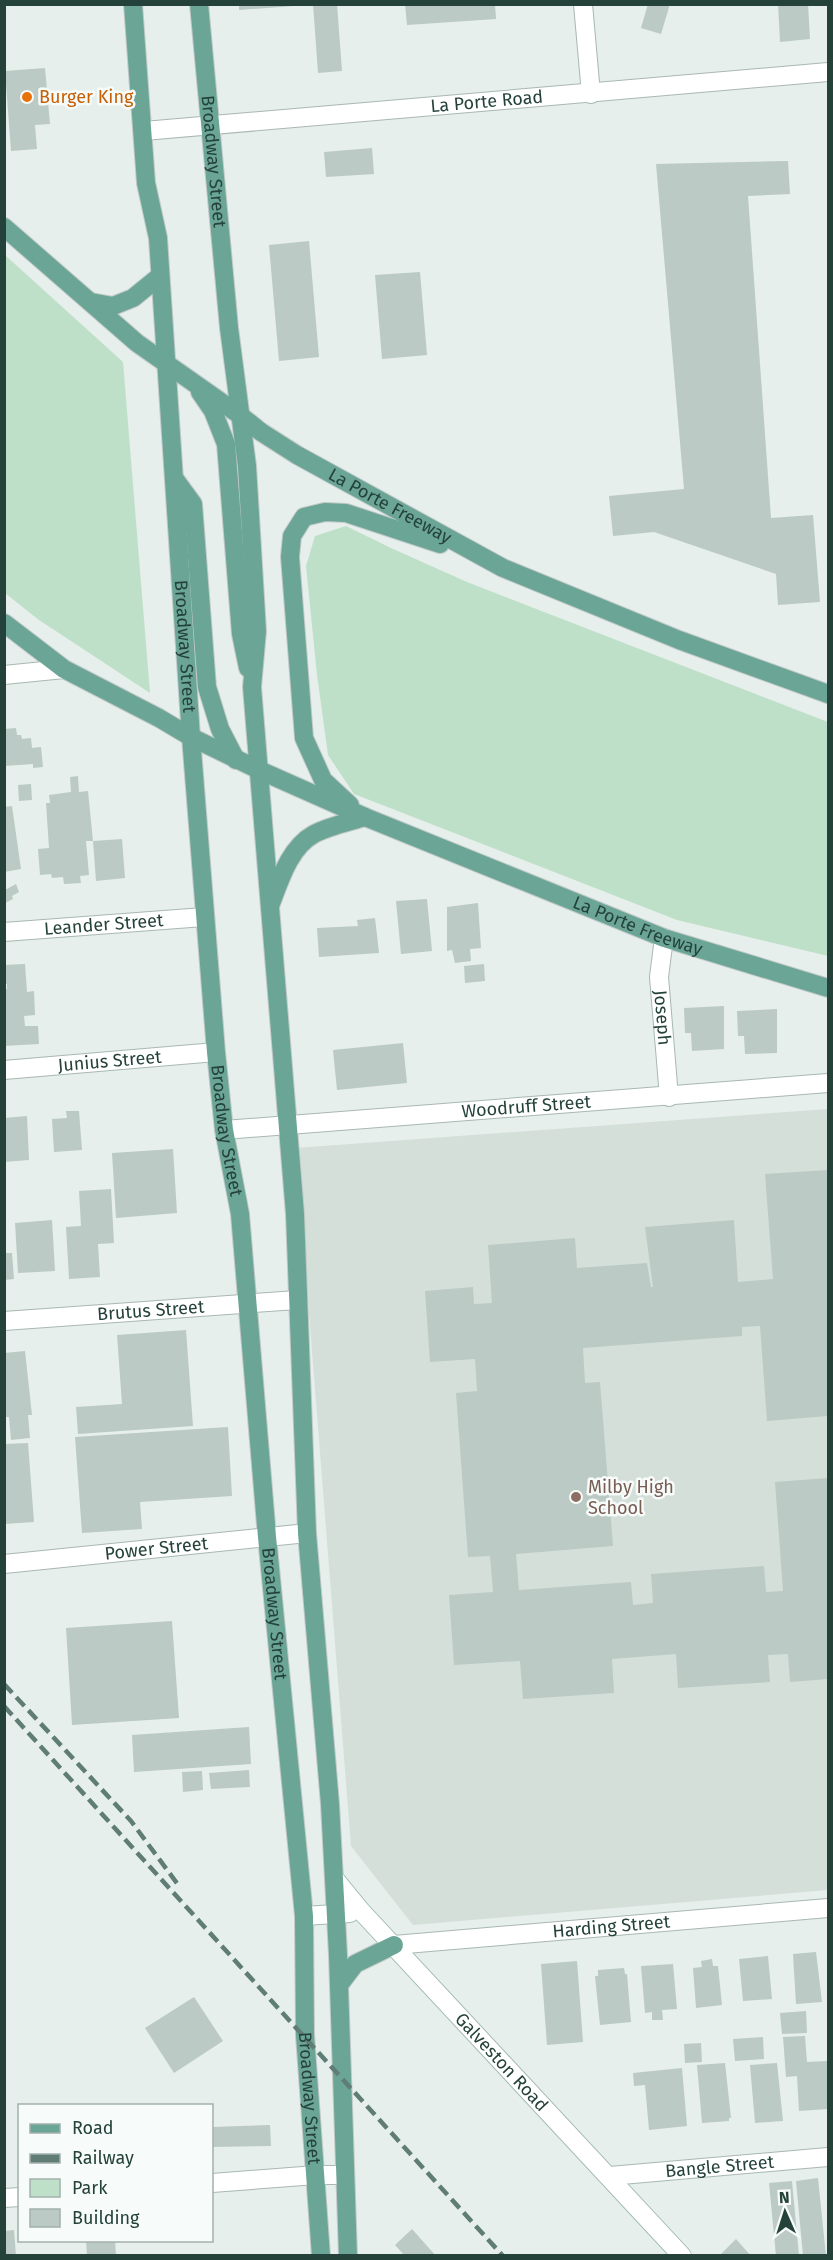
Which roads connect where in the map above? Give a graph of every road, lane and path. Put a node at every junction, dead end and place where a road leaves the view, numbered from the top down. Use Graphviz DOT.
graph roads {
  1 [pos="133,4"];
  2 [pos="199,4"];
  3 [pos="583,4"];
  4 [pos="828,72"];
  5 [pos="591,93"];
  6 [pos="209,125"];
  7 [pos="144,131"];
  8 [pos="4,227"];
  9 [pos="160,276"];
  10 [pos="89,302"];
  11 [pos="165,364"];
  12 [pos="194,384"];
  13 [pos="241,416"];
  14 [pos="173,477"];
  15 [pos="503,568"];
  16 [pos="4,623"];
  17 [pos="64,669"];
  18 [pos="4,675"];
  19 [pos="252,687"];
  20 [pos="828,694"];
  21 [pos="191,737"];
  22 [pos="236,759"];
  23 [pos="259,770"];
  24 [pos="365,818"];
  25 [pos="269,908"];
  26 [pos="204,917"];
  27 [pos="4,932"];
  28 [pos="664,938"];
  29 [pos="828,988"];
  30 [pos="216,1052"];
  31 [pos="4,1070"];
  32 [pos="828,1083"];
  33 [pos="669,1097"];
  34 [pos="288,1126"];
  35 [pos="224,1130"];
  36 [pos="297,1300"];
  37 [pos="248,1304"];
  38 [pos="4,1321"];
  39 [pos="307,1533"];
  40 [pos="267,1537"];
  41 [pos="4,1564"];
  42 [pos="334,1878"];
  43 [pos="828,1908"];
  44 [pos="361,1911"];
  45 [pos="336,1914"];
  46 [pos="304,1916"];
  47 [pos="394,1944"];
  48 [pos="339,1985"];
  49 [pos="828,2157"];
  50 [pos="316,2175"];
  51 [pos="344,2175"];
  52 [pos="610,2176"];
  53 [pos="213,2183"];
  54 [pos="321,2256"];
  55 [pos="348,2256"];
  56 [pos="682,2256"];
  1 -- 7 [label="main road, Broadway Street"];
  2 -- 6 [label="main road, Broadway Street"];
  3 -- 5 [label="street"];
  4 -- 5 [label="street, La Porte Road"];
  5 -- 6 [label="street, La Porte Road"];
  6 -- 7 [label="street, La Porte Road"];
  6 -- 13 [label="main road, Broadway Street"];
  7 -- 9 [label="main road, Broadway Street"];
  8 -- 10 [label="main road, La Porte Freeway"];
  9 -- 10 [label="main road"];
  9 -- 11 [label="main road, Broadway Street"];
  10 -- 11 [label="main road, La Porte Freeway"];
  11 -- 12 [label="main road, La Porte Freeway"];
  11 -- 14 [label="main road, Broadway Street"];
  12 -- 13 [label="main road, La Porte Freeway"];
  12 -- 19 [label="main road"];
  13 -- 15 [label="main road, La Porte Freeway"];
  13 -- 19 [label="main road, Broadway Street"];
  14 -- 21 [label="main road, Broadway Street"];
  14 -- 22 [label="main road"];
  15 -- 20 [label="main road, La Porte Freeway"];
  15 -- 24 [label="main road"];
  16 -- 17 [label="main road, La Porte Freeway"];
  17 -- 18 [label="street"];
  17 -- 21 [label="main road, La Porte Freeway"];
  19 -- 23 [label="main road, Broadway Street"];
  21 -- 22 [label="main road, La Porte Freeway"];
  21 -- 26 [label="main road, Broadway Street"];
  22 -- 23 [label="main road, La Porte Freeway"];
  23 -- 24 [label="main road, La Porte Freeway"];
  23 -- 25 [label="main road, Broadway Street"];
  24 -- 25 [label="main road"];
  24 -- 28 [label="main road, La Porte Freeway"];
  25 -- 34 [label="main road, Broadway Street"];
  26 -- 27 [label="street, Leander Street"];
  26 -- 30 [label="main road, Broadway Street"];
  28 -- 29 [label="main road, La Porte Freeway"];
  28 -- 33 [label="street, Joseph"];
  30 -- 31 [label="street, Junius Street"];
  30 -- 35 [label="main road, Broadway Street"];
  32 -- 33 [label="street, Woodruff Street"];
  33 -- 34 [label="street, Woodruff Street"];
  34 -- 35 [label="street, Woodruff Street"];
  34 -- 36 [label="main road, Broadway Street"];
  35 -- 37 [label="main road, Broadway Street"];
  36 -- 37 [label="street, Brutus Street"];
  36 -- 39 [label="main road, Broadway Street"];
  37 -- 38 [label="street, Brutus Street"];
  37 -- 40 [label="main road, Broadway Street"];
  39 -- 40 [label="street, Power Street"];
  39 -- 42 [label="main road, Broadway Street"];
  40 -- 41 [label="street, Power Street"];
  40 -- 46 [label="main road, Broadway Street"];
  42 -- 44 [label="street, Galveston Road"];
  42 -- 45 [label="main road, Broadway Street"];
  43 -- 47 [label="street, Harding Street"];
  44 -- 45 [label="street"];
  44 -- 47 [label="street, Galveston Road"];
  45 -- 46 [label="street"];
  45 -- 48 [label="main road, Broadway Street"];
  46 -- 50 [label="main road, Broadway Street"];
  47 -- 48 [label="main road"];
  47 -- 52 [label="street, Galveston Road"];
  48 -- 51 [label="main road, Broadway Street"];
  49 -- 52 [label="street, Bangle Street"];
  50 -- 51 [label="street"];
  50 -- 53 [label="street"];
  50 -- 54 [label="main road, Broadway Street"];
  51 -- 55 [label="main road, Broadway Street"];
  52 -- 56 [label="street, Galveston Road"];
}
